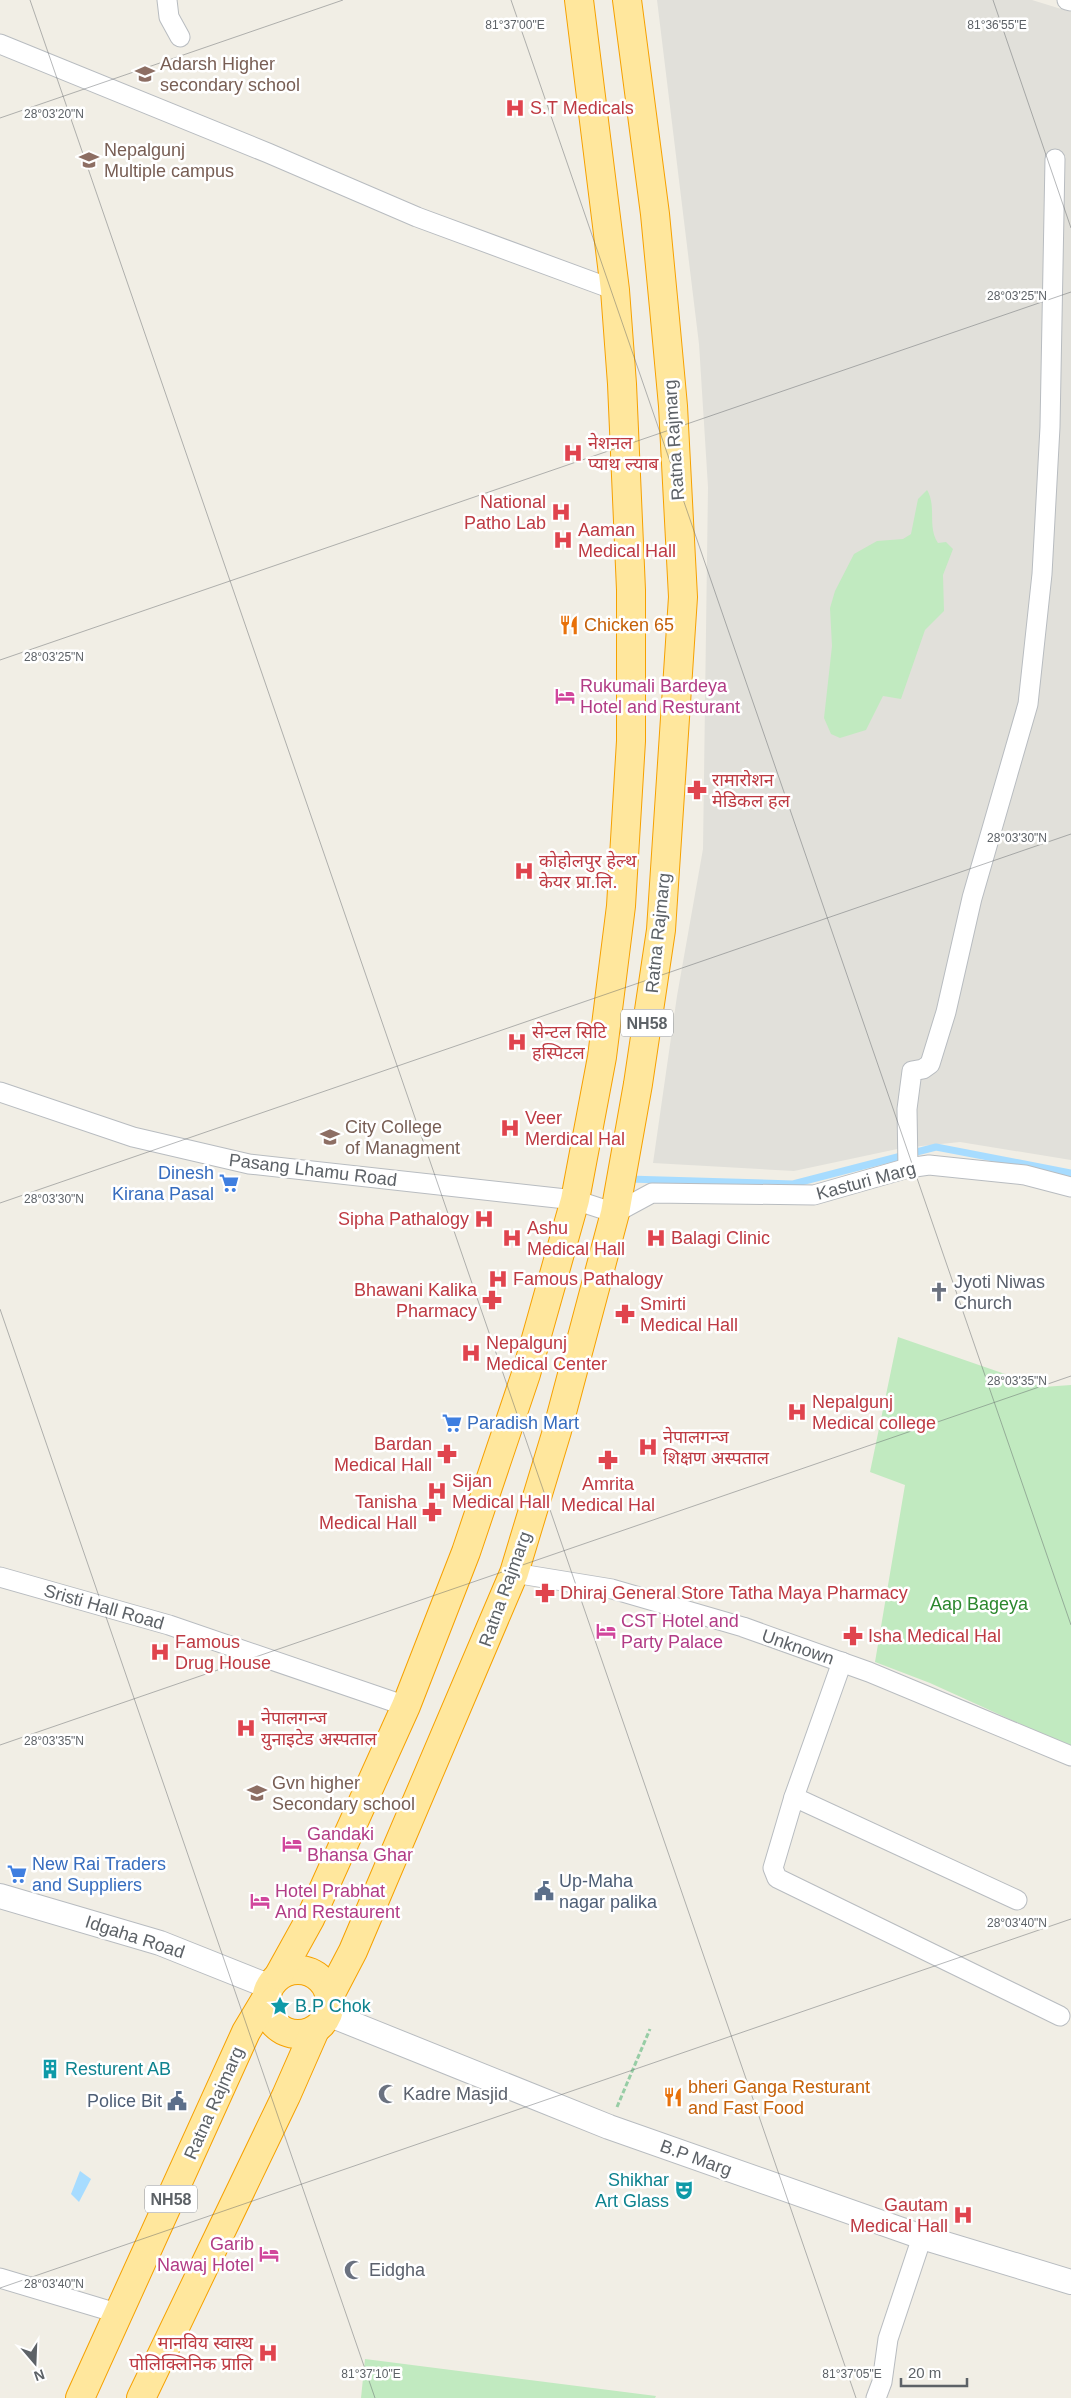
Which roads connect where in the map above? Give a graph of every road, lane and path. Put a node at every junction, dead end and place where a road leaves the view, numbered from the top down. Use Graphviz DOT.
graph roads {
  1 [pos="166,0"];
  2 [pos="579,0"];
  3 [pos="627,0"];
  4 [pos="1067,0"];
  5 [pos="1071,2"];
  6 [pos="180,38"];
  7 [pos="0,44"];
  8 [pos="1055,159"];
  9 [pos="615,290"];
  10 [pos="0,1092"];
  11 [pos="908,1168"];
  12 [pos="1071,1187"];
  13 [pos="575,1200"];
  14 [pos="615,1213"];
  15 [pos="514,1573"];
  16 [pos="0,1577"];
  17 [pos="842,1662"];
  18 [pos="406,1706"];
  19 [pos="1071,1756"];
  20 [pos="794,1797"];
  21 [pos="0,1896"];
  22 [pos="1017,1900"];
  23 [pos="271,1988"];
  24 [pos="324,2013"];
  25 [pos="1060,2016"];
  26 [pos="650,2029"];
  27 [pos="609,2126"];
  28 [pos="922,2237"];
  29 [pos="0,2278"];
  30 [pos="1071,2282"];
  31 [pos="120,2314"];
  32 [pos="80,2398"];
  33 [pos="141,2398"];
  34 [pos="876,2398"];
  1 -- 6 [label="street"];
  2 -- 9 [label="highway, Ratna Rajmarg / NH58"];
  3 -- 14 [label="highway, Ratna Rajmarg / NH58"];
  4 -- 5 [label="street"];
  7 -- 9 [label="street"];
  8 -- 11 [label="street"];
  9 -- 13 [label="highway, Ratna Rajmarg / NH58"];
  10 -- 13 [label="street, Pasang Lhamu Road"];
  11 -- 12 [label="street, Kasturi Marg"];
  11 -- 14 [label="street, Kasturi Marg"];
  13 -- 14 [label="street"];
  13 -- 18 [label="highway, Ratna Rajmarg / NH58"];
  14 -- 15 [label="highway, Ratna Rajmarg / NH58"];
  15 -- 17 [label="street, Unknown"];
  15 -- 24 [label="highway, Ratna Rajmarg / NH58"];
  16 -- 18 [label="street, Sristi Hall Road"];
  17 -- 19 [label="street, Unknown"];
  17 -- 20 [label="street"];
  18 -- 23 [label="highway, Ratna Rajmarg / NH58"];
  20 -- 22 [label="street"];
  20 -- 25 [label="street"];
  21 -- 23 [label="street, Idgaha Road"];
  23 -- 24 [label="highway"];
  23 -- 24 [label="highway"];
  23 -- 31 [label="highway, Ratna Rajmarg / NH58"];
  24 -- 27 [label="street, B.P Marg"];
  24 -- 33 [label="highway, Ratna Rajmarg / NH58"];
  26 -- 27 [label="path"];
  27 -- 28 [label="street, B.P Marg"];
  28 -- 30 [label="street, B.P Marg"];
  28 -- 34 [label="street"];
  29 -- 31 [label="street"];
  31 -- 32 [label="highway, Ratna Rajmarg / NH58"];
}
